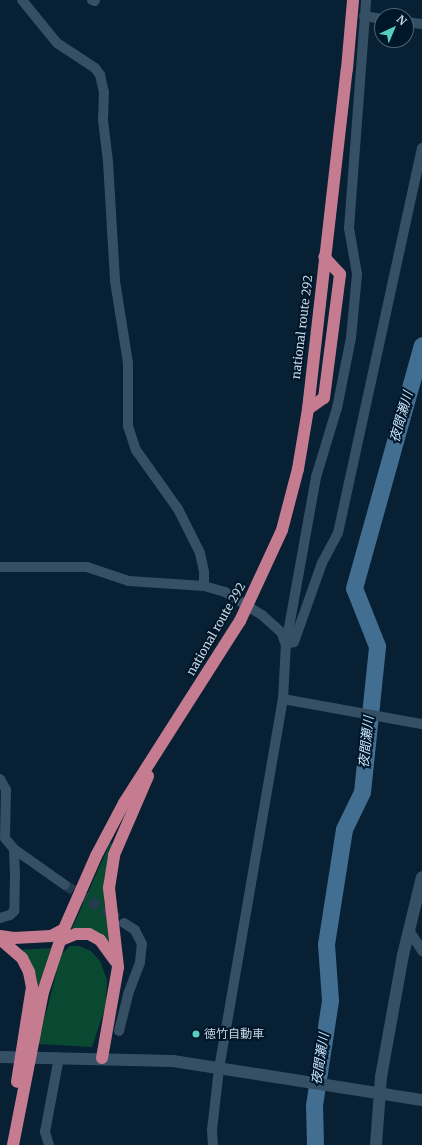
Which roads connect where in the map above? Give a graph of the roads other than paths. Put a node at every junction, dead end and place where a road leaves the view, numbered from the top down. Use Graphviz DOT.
graph roads {
  1 [pos="22,0"];
  2 [pos="353,0"];
  3 [pos="366,0"];
  4 [pos="364,16"];
  5 [pos="374,18"];
  6 [pos="422,148"];
  7 [pos="324,257"];
  8 [pos="308,409"];
  9 [pos="0,567"];
  10 [pos="204,586"];
  11 [pos="286,644"];
  12 [pos="287,700"];
  13 [pos="422,724"];
  14 [pos="162,744"];
  15 [pos="0,779"];
  16 [pos="14,849"];
  17 [pos="422,877"];
  18 [pos="65,884"];
  19 [pos="0,918"];
  20 [pos="124,923"];
  21 [pos="409,930"];
  22 [pos="62,935"];
  23 [pos="0,937"];
  24 [pos="422,951"];
  25 [pos="118,967"];
  26 [pos="119,1031"];
  27 [pos="29,1034"];
  28 [pos="0,1057"];
  29 [pos="59,1057"];
  30 [pos="102,1058"];
  31 [pos="222,1070"];
  32 [pos="380,1092"];
  33 [pos="422,1100"];
  34 [pos="13,1145"];
  35 [pos="49,1145"];
  36 [pos="213,1145"];
  37 [pos="376,1145"];
  1 -- 10 [label="street"];
  2 -- 7 [label="highway, national route 292"];
  3 -- 4 [label="street"];
  4 -- 5 [label="street"];
  4 -- 11 [label="street"];
  6 -- 11 [label="street"];
  7 -- 8 [label="highway, national route 292"];
  7 -- 8 [label="highway"];
  8 -- 14 [label="highway, national route 292"];
  9 -- 10 [label="street"];
  10 -- 11 [label="street"];
  11 -- 12 [label="street"];
  12 -- 13 [label="street"];
  12 -- 31 [label="street"];
  14 -- 22 [label="highway, national route 292"];
  14 -- 25 [label="highway"];
  15 -- 16 [label="street"];
  16 -- 18 [label="street"];
  16 -- 19 [label="street"];
  17 -- 21 [label="street"];
  20 -- 26 [label="street"];
  21 -- 24 [label="street"];
  21 -- 32 [label="street"];
  22 -- 23 [label="highway"];
  22 -- 25 [label="highway"];
  22 -- 27 [label="highway, national route 292"];
  23 -- 27 [label="highway"];
  25 -- 30 [label="highway"];
  27 -- 34 [label="highway"];
  28 -- 29 [label="street"];
  29 -- 30 [label="street"];
  29 -- 35 [label="street"];
  30 -- 31 [label="street"];
  31 -- 32 [label="street"];
  31 -- 36 [label="street"];
  32 -- 33 [label="street"];
  32 -- 37 [label="street"];
}
